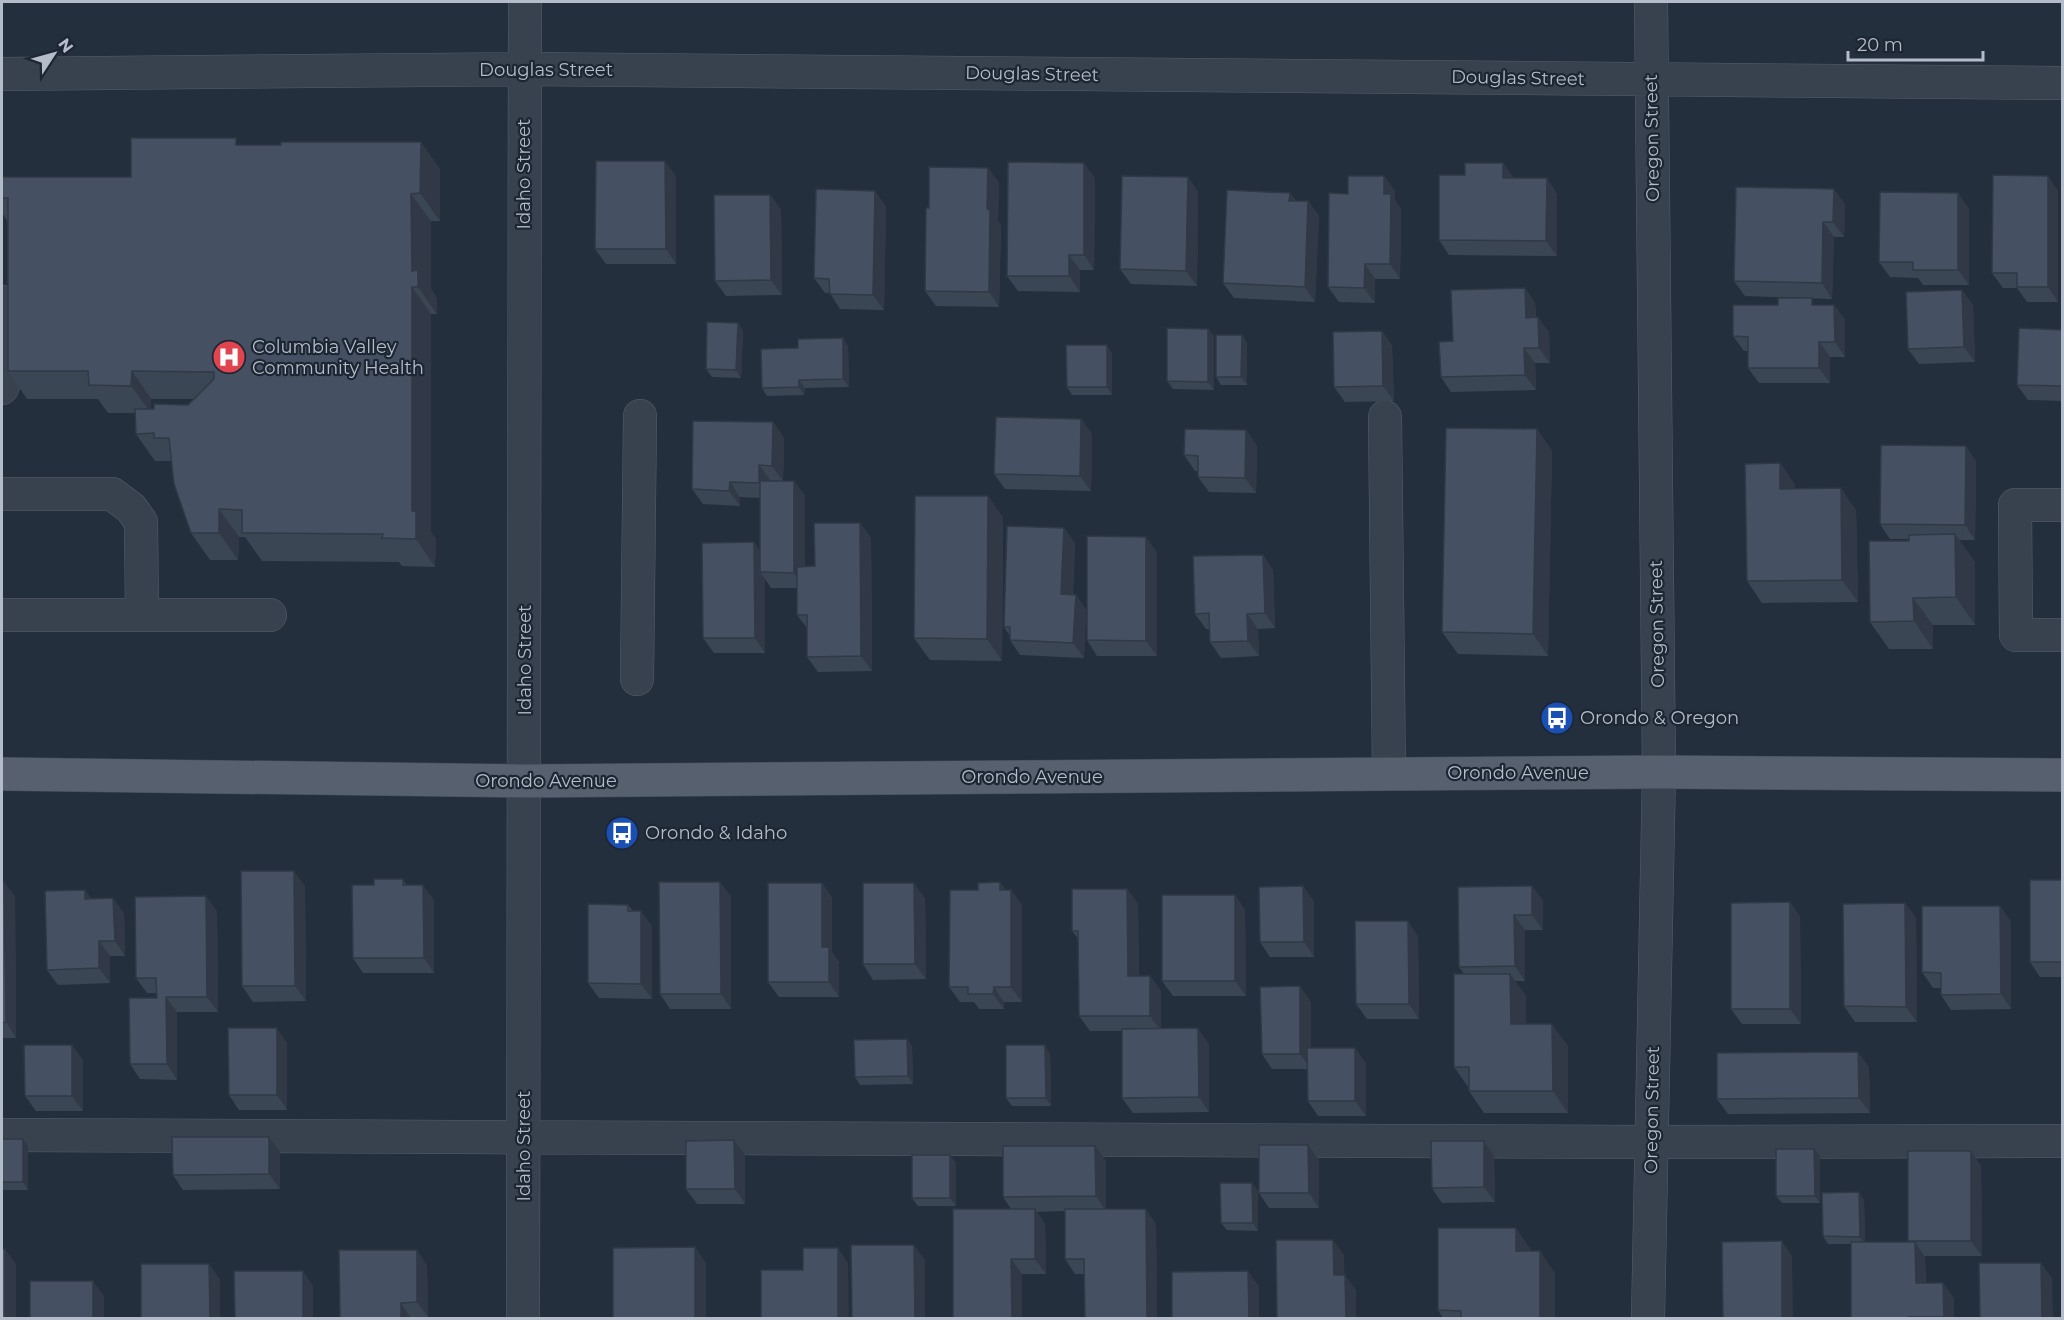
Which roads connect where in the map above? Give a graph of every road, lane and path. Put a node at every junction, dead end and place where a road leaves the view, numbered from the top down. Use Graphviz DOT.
graph roads {
  1 [pos="525,2"];
  2 [pos="1652,2"];
  3 [pos="524,69"];
  4 [pos="2,74"];
  5 [pos="1652,80"];
  6 [pos="2062,83"];
  7 [pos="2,302"];
  8 [pos="2,388"];
  9 [pos="640,416"];
  10 [pos="1385,417"];
  11 [pos="2,494"];
  12 [pos="2062,505"];
  13 [pos="2,615"];
  14 [pos="142,615"];
  15 [pos="270,615"];
  16 [pos="2062,635"];
  17 [pos="637,679"];
  18 [pos="1659,772"];
  19 [pos="2,774"];
  20 [pos="1389,774"];
  21 [pos="2062,776"];
  22 [pos="525,782"];
  23 [pos="2,1135"];
  24 [pos="524,1137"];
  25 [pos="2062,1141"];
  26 [pos="1652,1142"];
  27 [pos="523,1318"];
  28 [pos="1648,1318"];
  1 -- 3 [label="street, Idaho Street"];
  2 -- 5 [label="street, Oregon Street"];
  3 -- 4 [label="street, Douglas Street"];
  3 -- 5 [label="street, Douglas Street"];
  3 -- 22 [label="street, Idaho Street"];
  5 -- 6 [label="street, Douglas Street"];
  5 -- 18 [label="street, Oregon Street"];
  7 -- 8 [label="street"];
  9 -- 17 [label="street"];
  10 -- 20 [label="street"];
  11 -- 14 [label="street"];
  12 -- 16 [label="street"];
  13 -- 14 [label="street"];
  14 -- 15 [label="street"];
  18 -- 20 [label="main road, Orondo Avenue"];
  18 -- 21 [label="main road, Orondo Avenue"];
  18 -- 26 [label="street, Oregon Street"];
  19 -- 22 [label="main road, Orondo Avenue"];
  20 -- 22 [label="main road, Orondo Avenue"];
  22 -- 24 [label="street, Idaho Street"];
  23 -- 24 [label="street"];
  24 -- 26 [label="street"];
  24 -- 27 [label="street, Idaho Street"];
  25 -- 26 [label="street"];
  26 -- 28 [label="street, Oregon Street"];
}
